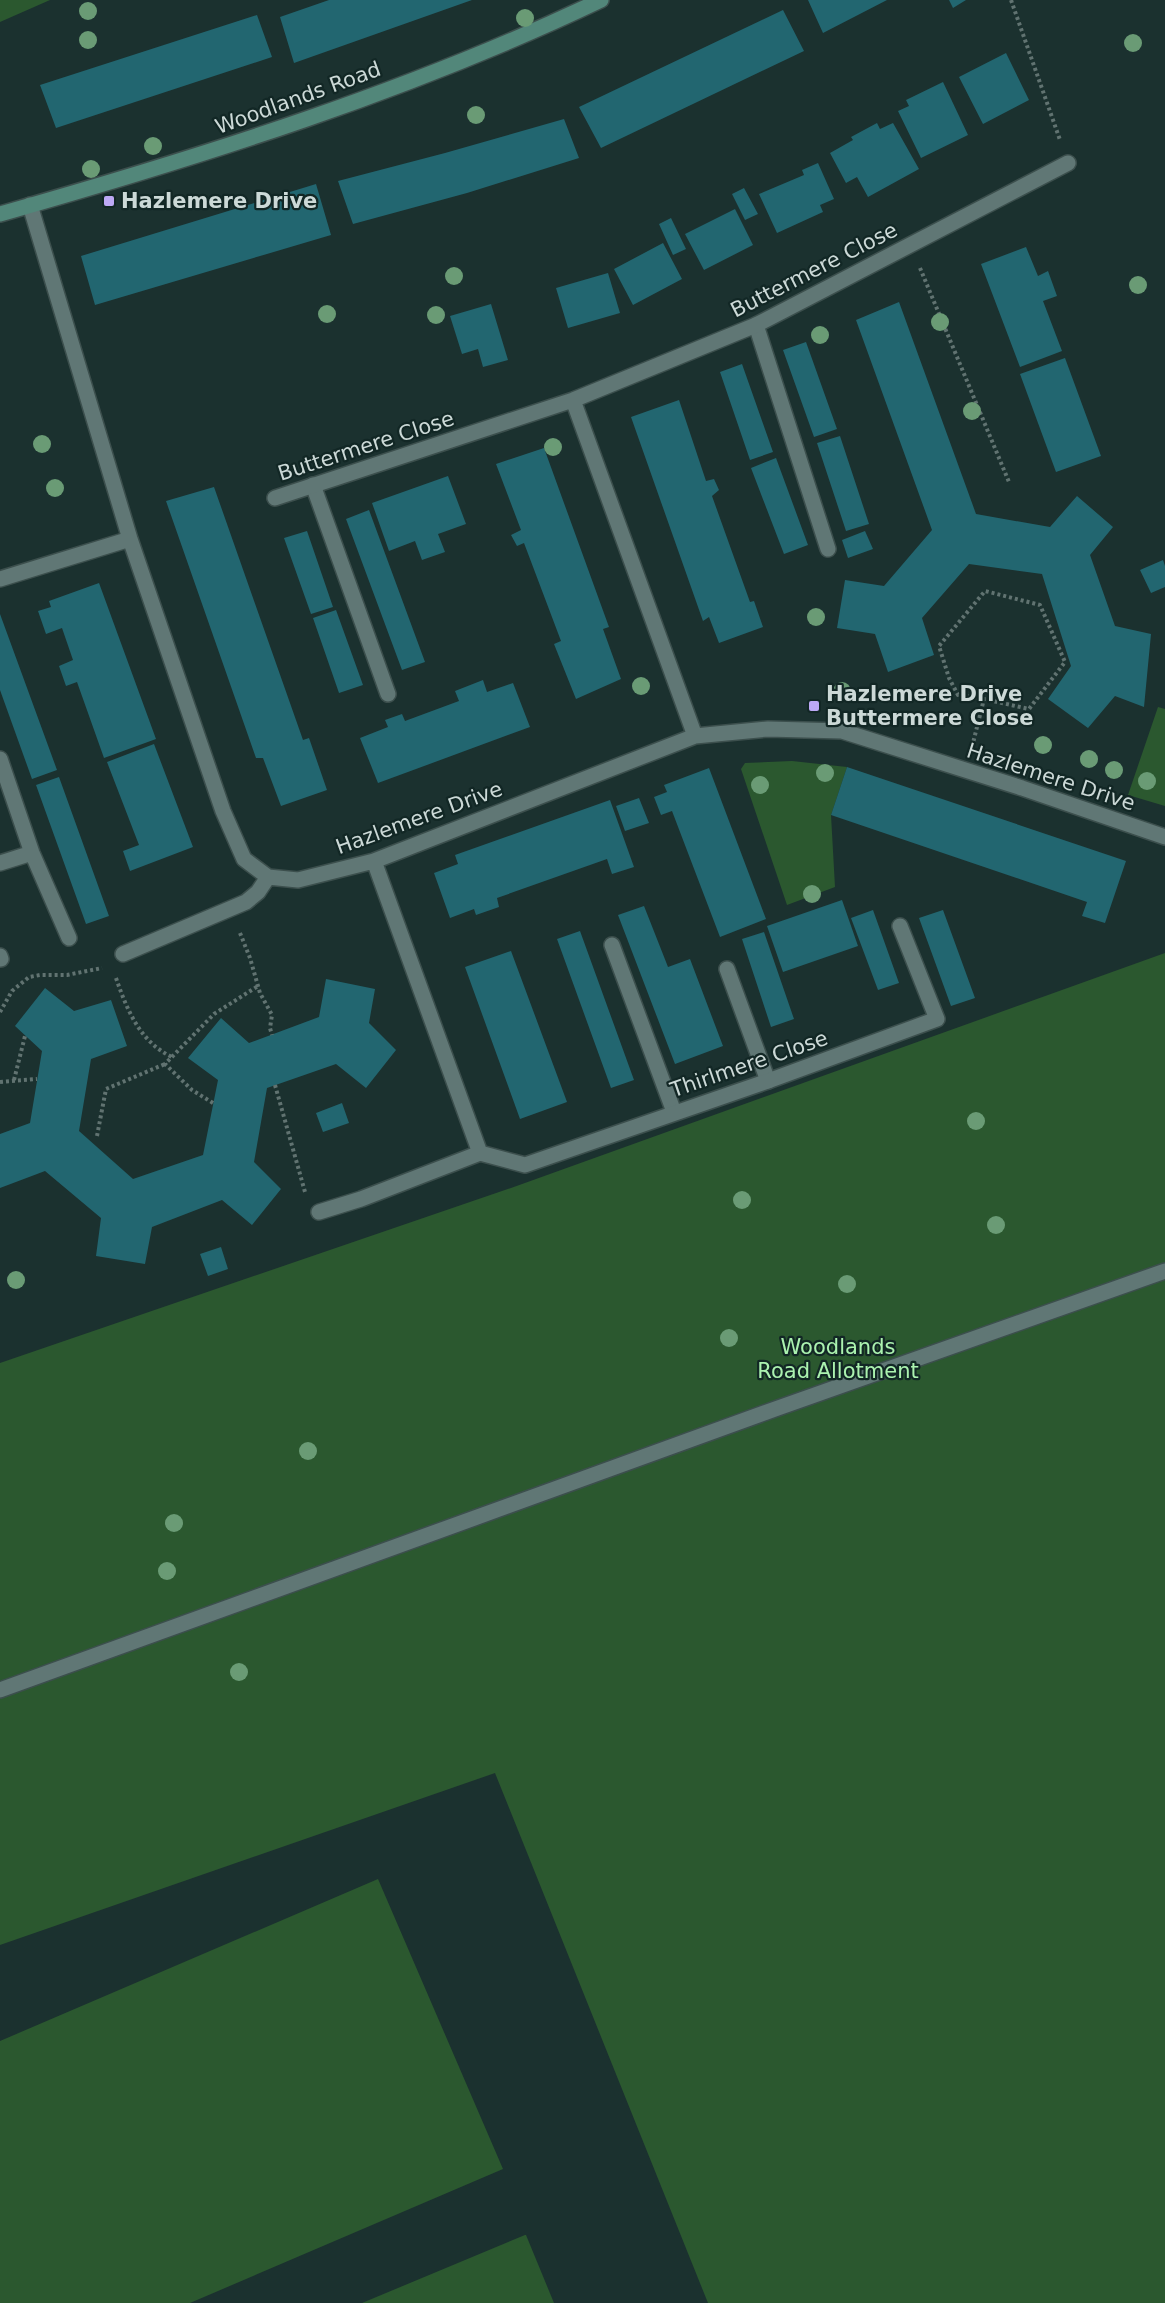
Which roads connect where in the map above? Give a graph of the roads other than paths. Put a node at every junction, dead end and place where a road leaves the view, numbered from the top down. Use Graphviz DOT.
graph roads {
  1 [pos="601,0"];
  2 [pos="1068,163"];
  3 [pos="30,205"];
  4 [pos="0,214"];
  5 [pos="756,325"];
  6 [pos="573,400"];
  7 [pos="313,485"];
  8 [pos="275,498"];
  9 [pos="130,540"];
  10 [pos="828,549"];
  11 [pos="0,579"];
  12 [pos="388,694"];
  13 [pos="695,736"];
  14 [pos="0,759"];
  15 [pos="1165,837"];
  16 [pos="32,852"];
  17 [pos="374,861"];
  18 [pos="0,863"];
  19 [pos="268,877"];
  20 [pos="900,926"];
  21 [pos="69,939"];
  22 [pos="612,945"];
  23 [pos="123,954"];
  24 [pos="727,969"];
  25 [pos="768,1081"];
  26 [pos="674,1112"];
  27 [pos="480,1153"];
  28 [pos="319,1212"];
  29 [pos="1165,1271"];
  30 [pos="0,1690"];
  1 -- 3 [label="street, Woodlands Road"];
  2 -- 5 [label="street, Buttermere Close"];
  3 -- 4 [label="street, Woodlands Road"];
  3 -- 9 [label="street"];
  5 -- 6 [label="street, Buttermere Close"];
  5 -- 10 [label="street"];
  6 -- 7 [label="street, Buttermere Close"];
  6 -- 13 [label="street"];
  7 -- 8 [label="street, Buttermere Close"];
  7 -- 12 [label="street"];
  9 -- 11 [label="street"];
  9 -- 19 [label="street"];
  13 -- 15 [label="street, Hazlemere Drive"];
  13 -- 17 [label="street, Hazlemere Drive"];
  14 -- 16 [label="street"];
  16 -- 18 [label="street"];
  16 -- 21 [label="street"];
  17 -- 19 [label="street, Hazlemere Drive"];
  17 -- 27 [label="street"];
  19 -- 23 [label="street"];
  20 -- 25 [label="street, Thirlmere Close"];
  22 -- 26 [label="street"];
  24 -- 25 [label="street"];
  25 -- 26 [label="street, Thirlmere Close"];
  26 -- 27 [label="street, Thirlmere Close"];
  27 -- 28 [label="street"];
  29 -- 30 [label="street"];
}
